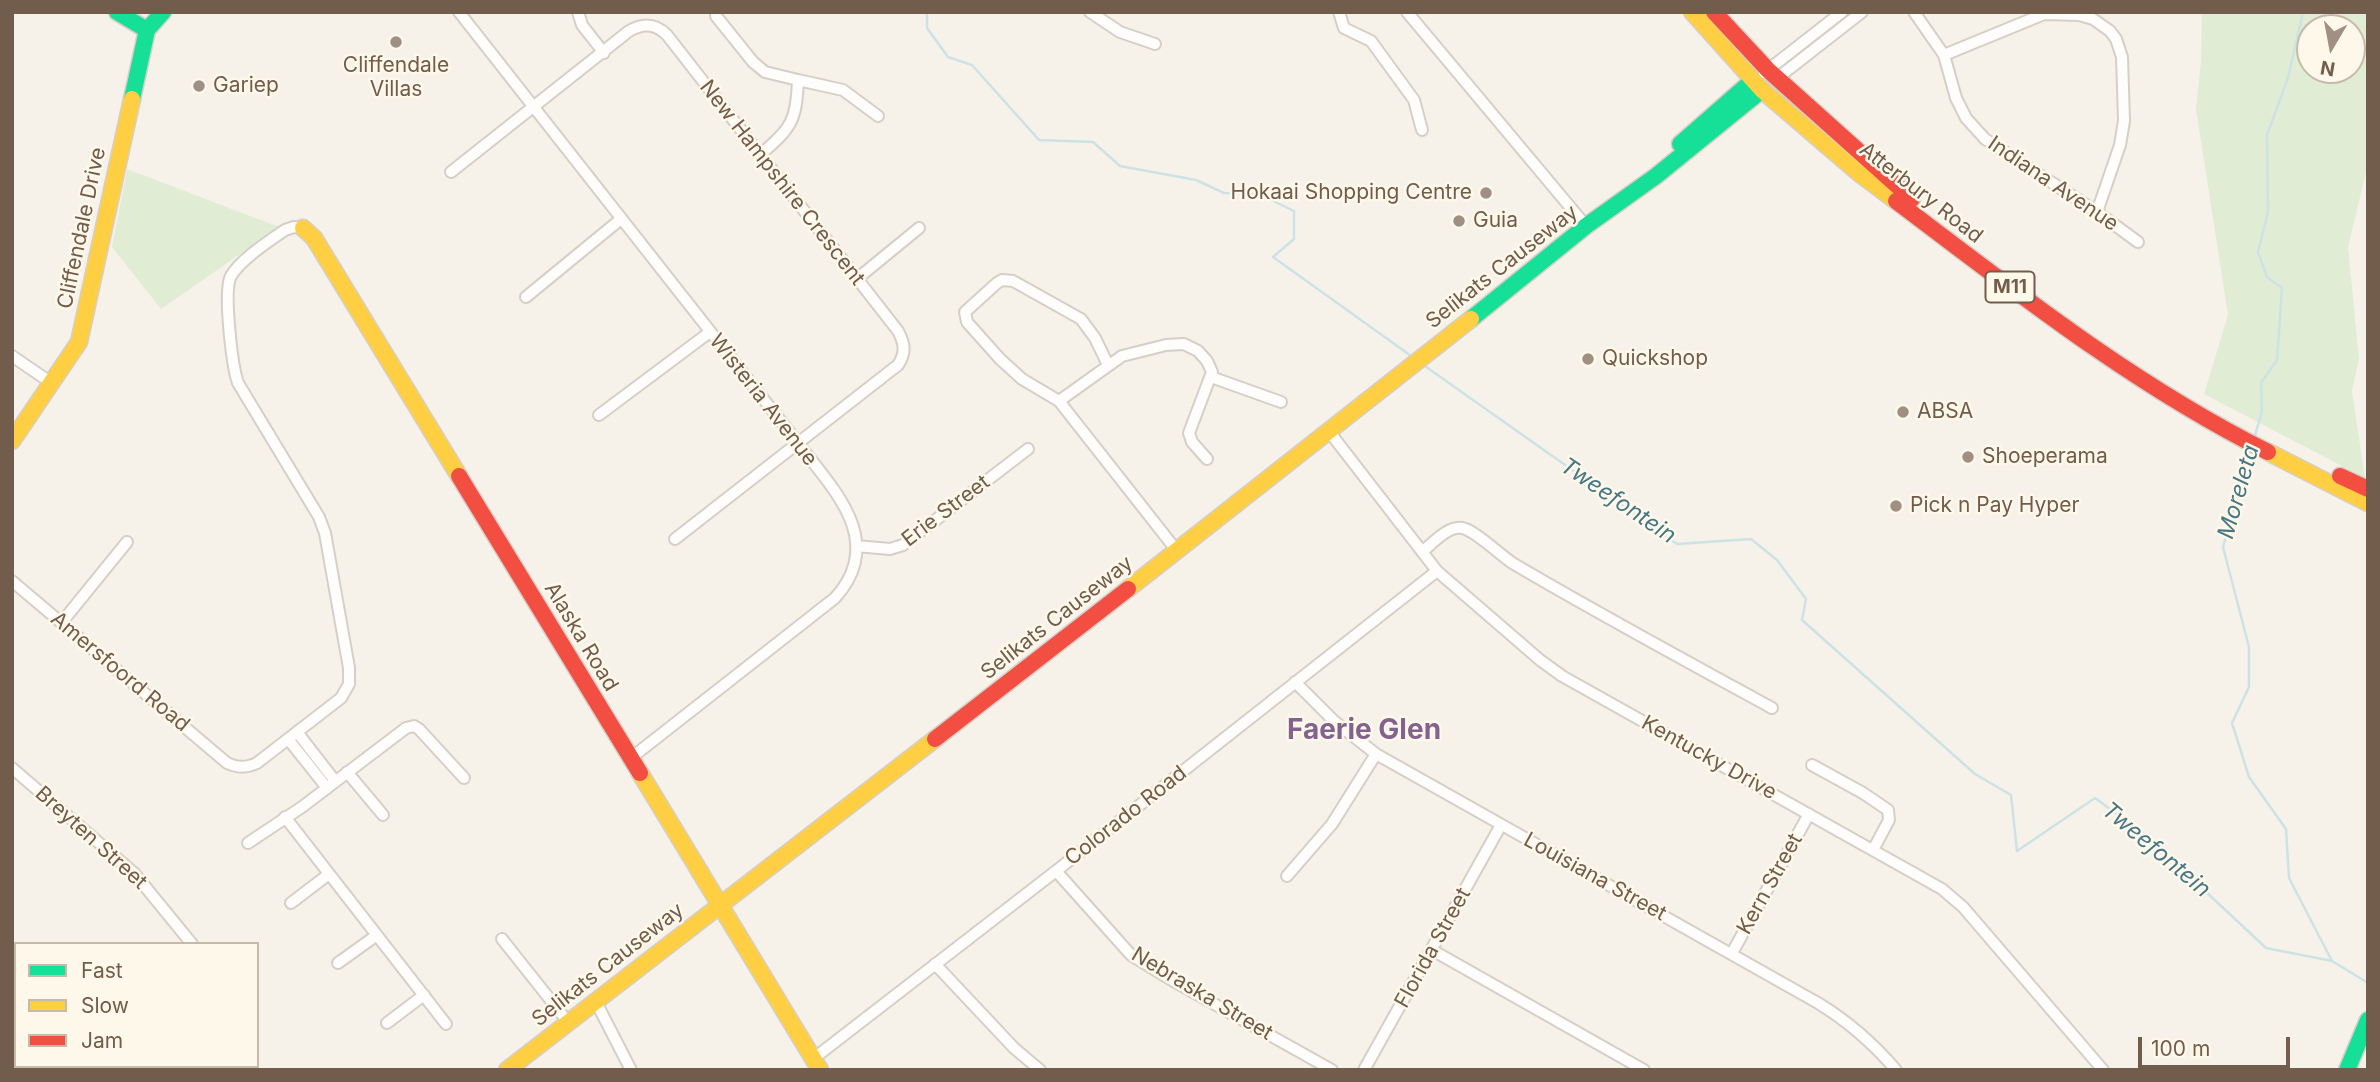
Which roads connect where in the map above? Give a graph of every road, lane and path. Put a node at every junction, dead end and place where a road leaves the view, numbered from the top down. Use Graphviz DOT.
graph roads {
  1 [pos="117,12"];
  2 [pos="163,12"];
  3 [pos="459,12"];
  4 [pos="578,12"];
  5 [pos="1090,12"];
  6 [pos="1339,12"];
  7 [pos="1407,12"];
  8 [pos="1692,12"];
  9 [pos="1714,12"];
  10 [pos="1842,12"];
  11 [pos="1863,12"];
  12 [pos="1913,12"];
  13 [pos="716,16"];
  14 [pos="1105,18"];
  15 [pos="147,30"];
  16 [pos="1155,44"];
  17 [pos="604,52"];
  18 [pos="1944,55"];
  19 [pos="1773,74"];
  20 [pos="798,79"];
  21 [pos="1758,85"];
  22 [pos="534,107"];
  23 [pos="878,116"];
  24 [pos="1422,130"];
  25 [pos="760,155"];
  26 [pos="451,172"];
  27 [pos="2097,212"];
  28 [pos="621,219"];
  29 [pos="1586,226"];
  30 [pos="303,228"];
  31 [pos="919,228"];
  32 [pos="2138,242"];
  33 [pos="858,278"];
  34 [pos="526,297"];
  35 [pos="710,332"];
  36 [pos="12,356"];
  37 [pos="1108,365"];
  38 [pos="1210,377"];
  39 [pos="53,383"];
  40 [pos="1059,401"];
  41 [pos="1281,402"];
  42 [pos="599,415"];
  43 [pos="2225,424"];
  44 [pos="1328,430"];
  45 [pos="12,441"];
  46 [pos="798,443"];
  47 [pos="1028,449"];
  48 [pos="2285,455"];
  49 [pos="1208,459"];
  50 [pos="2368,489"];
  51 [pos="2368,503"];
  52 [pos="675,539"];
  53 [pos="127,542"];
  54 [pos="856,547"];
  55 [pos="1177,551"];
  56 [pos="1422,552"];
  57 [pos="1437,570"];
  58 [pos="12,581"];
  59 [pos="62,622"];
  60 [pos="1295,682"];
  61 [pos="1772,708"];
  62 [pos="292,736"];
  63 [pos="1376,754"];
  64 [pos="631,758"];
  65 [pos="1812,765"];
  66 [pos="12,768"];
  67 [pos="347,772"];
  68 [pos="464,778"];
  69 [pos="331,785"];
  70 [pos="1809,814"];
  71 [pos="383,815"];
  72 [pos="285,817"];
  73 [pos="1501,825"];
  74 [pos="248,843"];
  75 [pos="1873,850"];
  76 [pos="1056,871"];
  77 [pos="329,874"];
  78 [pos="1287,876"];
  79 [pos="291,903"];
  80 [pos="719,906"];
  81 [pos="377,934"];
  82 [pos="502,939"];
  83 [pos="190,942"];
  84 [pos="1432,950"];
  85 [pos="1731,953"];
  86 [pos="338,964"];
  87 [pos="935,964"];
  88 [pos="424,995"];
  89 [pos="596,1002"];
  90 [pos="2368,1020"];
  91 [pos="568,1022"];
  92 [pos="387,1023"];
  93 [pos="446,1024"];
  94 [pos="816,1065"];
  95 [pos="507,1070"];
  96 [pos="631,1070"];
  97 [pos="1040,1070"];
  98 [pos="1332,1070"];
  99 [pos="1364,1070"];
  100 [pos="1644,1070"];
  101 [pos="1896,1070"];
  102 [pos="2103,1070"];
  103 [pos="2347,1070"];
  1 -- 15 [label="street"];
  2 -- 15 [label="street, Cliffendale Drive"];
  3 -- 22 [label="street, Wisteria Avenue"];
  4 -- 17 [label="street"];
  5 -- 14 [label="street"];
  6 -- 24 [label="street"];
  7 -- 29 [label="street"];
  8 -- 21 [label="street, Atterbury Road / M11"];
  9 -- 19 [label="street, Atterbury Road / M11"];
  10 -- 19 [label="street, Selikats Causeway"];
  11 -- 19 [label="street, Selikats Causeway"];
  12 -- 18 [label="street, Indiana Avenue"];
  13 -- 20 [label="street"];
  14 -- 16 [label="street"];
  15 -- 39 [label="street, Cliffendale Drive"];
  17 -- 22 [label="street, New Hampshire Crescent"];
  17 -- 25 [label="street, New Hampshire Crescent"];
  18 -- 27 [label="street, Indiana Avenue"];
  18 -- 27 [label="street"];
  19 -- 21 [label="street, Selikats Causeway"];
  19 -- 43 [label="street, Atterbury Road / M11"];
  20 -- 23 [label="street"];
  20 -- 25 [label="street"];
  21 -- 29 [label="street, Selikats Causeway"];
  21 -- 43 [label="street, Atterbury Road / M11"];
  22 -- 26 [label="street, New Hampshire Crescent"];
  22 -- 28 [label="street, Wisteria Avenue"];
  25 -- 33 [label="street, New Hampshire Crescent"];
  27 -- 32 [label="street, Indiana Avenue"];
  28 -- 34 [label="street"];
  28 -- 35 [label="street, Wisteria Avenue"];
  29 -- 44 [label="street, Selikats Causeway"];
  30 -- 62 [label="street"];
  30 -- 64 [label="street, Alaska Road"];
  31 -- 33 [label="street"];
  33 -- 46 [label="street, New Hampshire Crescent"];
  35 -- 42 [label="street"];
  35 -- 46 [label="street, Wisteria Avenue"];
  36 -- 39 [label="street"];
  37 -- 38 [label="street"];
  37 -- 40 [label="street"];
  37 -- 40 [label="street"];
  38 -- 41 [label="street"];
  38 -- 49 [label="street"];
  39 -- 45 [label="street, Cliffendale Drive"];
  40 -- 55 [label="street"];
  43 -- 48 [label="street, Atterbury Road / M11"];
  44 -- 55 [label="street, Selikats Causeway"];
  44 -- 56 [label="street, Kentucky Drive"];
  46 -- 52 [label="street"];
  46 -- 54 [label="street, Wisteria Avenue"];
  47 -- 54 [label="street, Erie Street"];
  48 -- 50 [label="street, Atterbury Road / M11"];
  48 -- 51 [label="street, Atterbury Road / M11"];
  53 -- 59 [label="street"];
  54 -- 64 [label="street, Wisteria Avenue"];
  55 -- 80 [label="street, Selikats Causeway"];
  56 -- 57 [label="street, Kentucky Drive"];
  56 -- 61 [label="street"];
  57 -- 60 [label="street, Colorado Road"];
  57 -- 70 [label="street, Kentucky Drive"];
  58 -- 59 [label="street, Amersfoord Road"];
  59 -- 62 [label="street, Amersfoord Road"];
  60 -- 63 [label="street, Louisiana Street"];
  60 -- 76 [label="street, Colorado Road"];
  62 -- 69 [label="street"];
  63 -- 73 [label="street, Louisiana Street"];
  63 -- 78 [label="street"];
  64 -- 80 [label="street, Alaska Road"];
  65 -- 75 [label="street"];
  66 -- 83 [label="street, Breyten Street"];
  67 -- 68 [label="street"];
  67 -- 69 [label="street"];
  67 -- 71 [label="street"];
  69 -- 72 [label="street"];
  70 -- 75 [label="street, Kentucky Drive"];
  70 -- 85 [label="street, Kern Street"];
  72 -- 74 [label="street"];
  72 -- 77 [label="street"];
  73 -- 84 [label="street, Florida Street"];
  73 -- 85 [label="street, Louisiana Street"];
  75 -- 102 [label="street, Kentucky Drive"];
  76 -- 87 [label="street, Colorado Road"];
  76 -- 98 [label="street, Nebraska Street"];
  77 -- 79 [label="street"];
  77 -- 81 [label="street"];
  80 -- 89 [label="street, Selikats Causeway"];
  80 -- 94 [label="street, Alaska Road"];
  81 -- 86 [label="street"];
  81 -- 88 [label="street"];
  82 -- 91 [label="street"];
  84 -- 99 [label="street, Florida Street"];
  84 -- 100 [label="street"];
  85 -- 101 [label="street, Louisiana Street"];
  87 -- 94 [label="street, Colorado Road"];
  87 -- 97 [label="street"];
  88 -- 92 [label="street"];
  88 -- 93 [label="street"];
  89 -- 91 [label="street, Selikats Causeway"];
  89 -- 96 [label="street"];
  90 -- 103 [label="street"];
  91 -- 95 [label="street, Selikats Causeway"];
}
